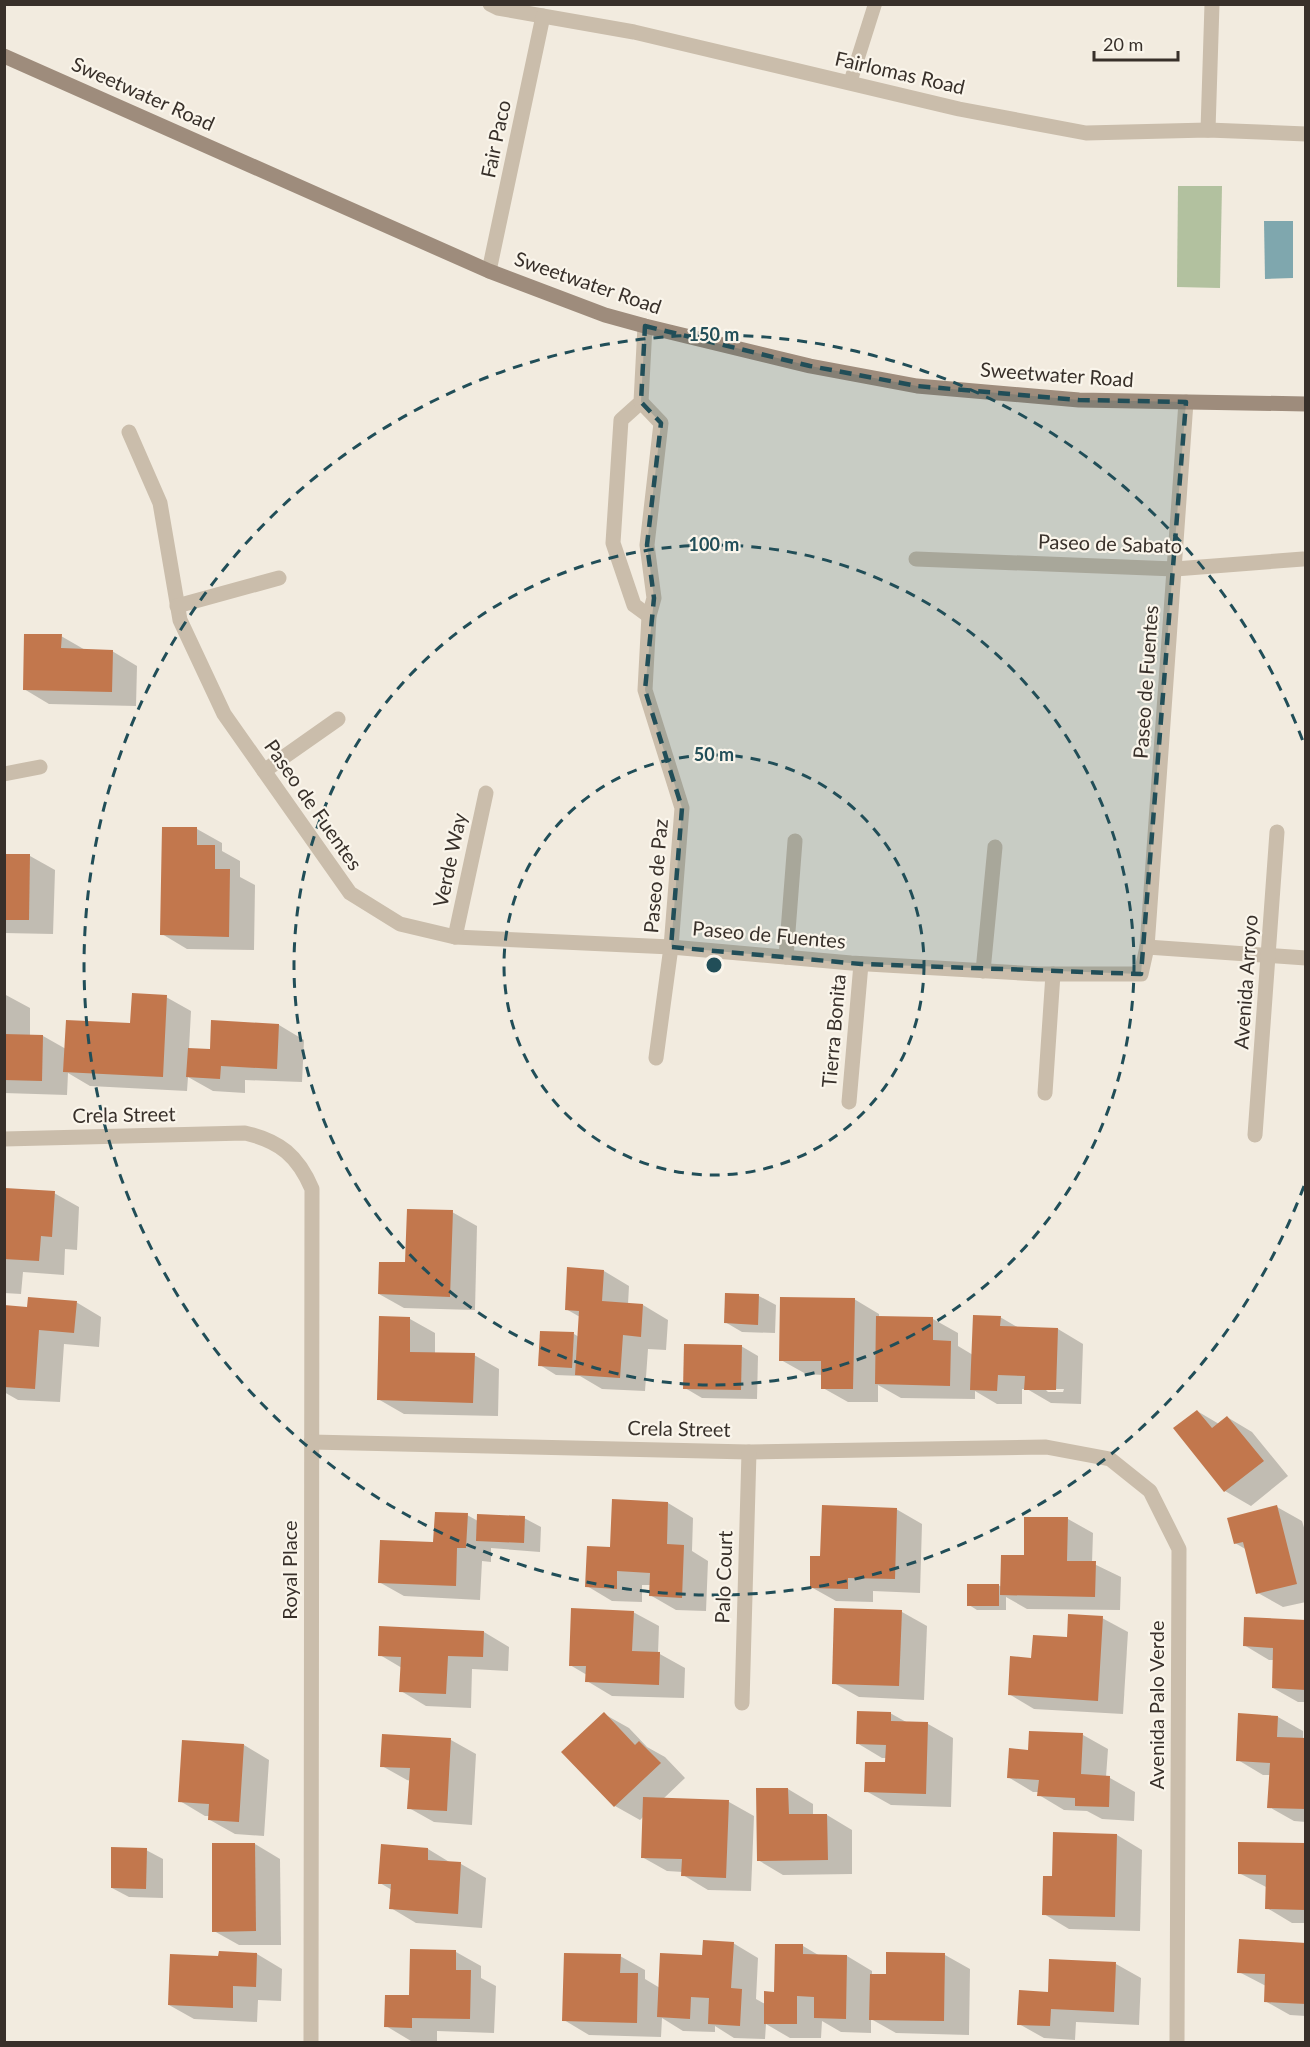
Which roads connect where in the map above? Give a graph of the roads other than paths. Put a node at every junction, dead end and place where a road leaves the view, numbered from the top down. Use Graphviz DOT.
graph roads {
  1 [pos="490,4"];
  2 [pos="875,4"];
  3 [pos="1212,4"];
  4 [pos="515,8"];
  5 [pos="543,16"];
  6 [pos="4,56"];
  7 [pos="850,83"];
  8 [pos="1208,130"];
  9 [pos="1305,134"];
  10 [pos="489,271"];
  11 [pos="645,326"];
  12 [pos="641,402"];
  13 [pos="1186,402"];
  14 [pos="1305,404"];
  15 [pos="129,432"];
  16 [pos="916,559"];
  17 [pos="1303,559"];
  18 [pos="1175,569"];
  19 [pos="279,578"];
  20 [pos="177,606"];
  21 [pos="649,616"];
  22 [pos="338,718"];
  23 [pos="40,767"];
  24 [pos="264,771"];
  25 [pos="4,774"];
  26 [pos="486,793"];
  27 [pos="1277,832"];
  28 [pos="795,841"];
  29 [pos="995,847"];
  30 [pos="455,937"];
  31 [pos="671,947"];
  32 [pos="1147,947"];
  33 [pos="1269,956"];
  34 [pos="786,957"];
  35 [pos="1305,958"];
  36 [pos="861,964"];
  37 [pos="983,971"];
  38 [pos="1053,974"];
  39 [pos="656,1058"];
  40 [pos="1046,1093"];
  41 [pos="849,1102"];
  42 [pos="245,1133"];
  43 [pos="1255,1135"];
  44 [pos="4,1139"];
  45 [pos="311,1442"];
  46 [pos="1046,1447"];
  47 [pos="749,1452"];
  48 [pos="741,1703"];
  49 [pos="311,2043"];
  50 [pos="1177,2043"];
  1 -- 4 [label="street, Fairlomas Road"];
  2 -- 7 [label="lane"];
  3 -- 8 [label="street"];
  4 -- 5 [label="street, Fairlomas Road"];
  5 -- 7 [label="street, Fairlomas Road"];
  5 -- 10 [label="street, Fair Paco"];
  6 -- 10 [label="main road, Sweetwater Road"];
  7 -- 8 [label="street, Fairlomas Road"];
  8 -- 9 [label="street, Fairlomas Road"];
  10 -- 11 [label="main road, Sweetwater Road"];
  11 -- 12 [label="street"];
  11 -- 13 [label="main road, Sweetwater Road"];
  12 -- 21 [label="street, Paseo de Paz"];
  12 -- 21 [label="street"];
  13 -- 14 [label="main road, Sweetwater Road"];
  13 -- 18 [label="street, Paseo de Fuentes"];
  15 -- 20 [label="street, Paseo de Fuentes"];
  16 -- 18 [label="street, Paseo de Sabato"];
  17 -- 18 [label="street, Paseo de Sabato"];
  18 -- 32 [label="street, Paseo de Fuentes"];
  19 -- 20 [label="street"];
  20 -- 24 [label="street, Paseo de Fuentes"];
  21 -- 31 [label="street, Paseo de Paz"];
  22 -- 24 [label="street"];
  23 -- 25 [label="street"];
  24 -- 30 [label="street, Paseo de Fuentes"];
  26 -- 30 [label="street, Verde Way"];
  27 -- 33 [label="street, Avenida Arroyo"];
  28 -- 34 [label="street"];
  29 -- 37 [label="street"];
  30 -- 31 [label="street, Paseo de Fuentes"];
  31 -- 34 [label="street, Paseo de Fuentes"];
  31 -- 39 [label="street, Paseo de Paz"];
  32 -- 33 [label="street"];
  32 -- 38 [label="street, Paseo de Fuentes"];
  33 -- 35 [label="street"];
  33 -- 43 [label="street, Avenida Arroyo"];
  34 -- 36 [label="street, Paseo de Fuentes"];
  36 -- 37 [label="street, Paseo de Fuentes"];
  36 -- 41 [label="street, Tierra Bonita"];
  37 -- 38 [label="street, Paseo de Fuentes"];
  38 -- 40 [label="street"];
  42 -- 44 [label="street, Crela Street"];
  42 -- 45 [label="street, Royal Place"];
  45 -- 47 [label="street, Crela Street"];
  45 -- 49 [label="street, Royal Place"];
  46 -- 47 [label="street, Crela Street"];
  46 -- 50 [label="street, Avenida Palo Verde"];
  47 -- 48 [label="street, Palo Court"];
}
